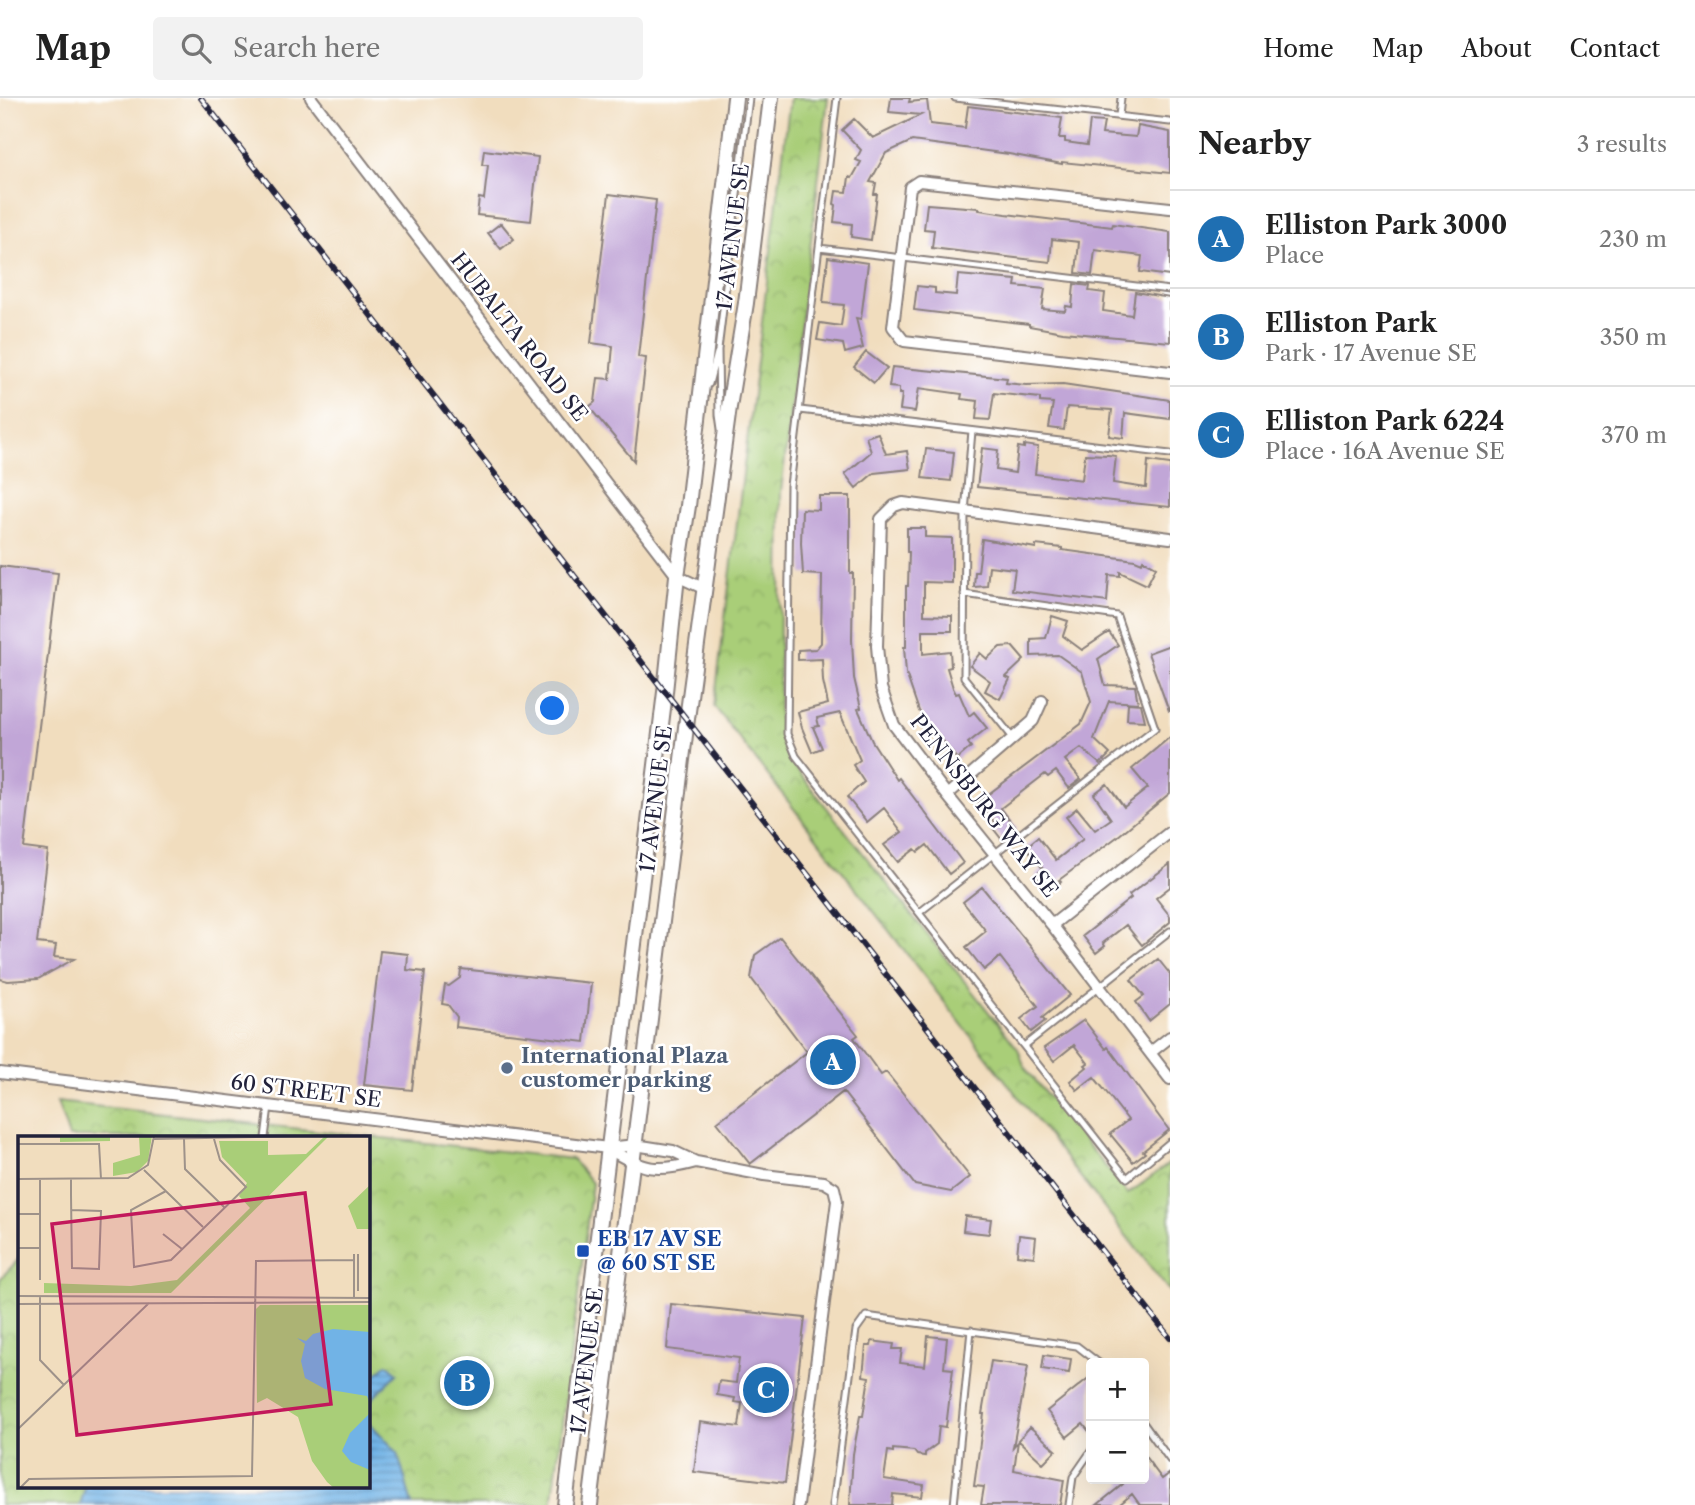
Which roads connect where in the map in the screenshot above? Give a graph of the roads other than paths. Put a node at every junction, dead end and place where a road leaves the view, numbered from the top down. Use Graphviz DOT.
graph roads {
  1 [pos="311,98"];
  2 [pos="735,98"];
  3 [pos="748,98"];
  4 [pos="771,98"];
  5 [pos="837,98"];
  6 [pos="955,98"];
  7 [pos="1121,98"];
  8 [pos="1119,116"];
  9 [pos="1170,122"];
  10 [pos="1170,208"];
  11 [pos="819,248"];
  12 [pos="900,259"];
  13 [pos="1170,290"];
  14 [pos="718,350"];
  15 [pos="1170,372"];
  16 [pos="800,410"];
  17 [pos="697,415"];
  18 [pos="972,431"];
  19 [pos="724,442"];
  20 [pos="1170,454"];
  21 [pos="965,512"];
  22 [pos="1170,538"];
  23 [pos="677,576"];
  24 [pos="705,589"];
  25 [pos="964,594"];
  26 [pos="1042,701"];
  27 [pos="1013,738"];
  28 [pos="947,795"];
  29 [pos="1170,832"];
  30 [pos="995,854"];
  31 [pos="920,912"];
  32 [pos="1052,925"];
  33 [pos="1170,932"];
  34 [pos="1099,987"];
  35 [pos="1170,1037"];
  36 [pos="1024,1046"];
  37 [pos="1151,1052"];
  38 [pos="0,1073"];
  39 [pos="1170,1079"];
  40 [pos="269,1106"];
  41 [pos="265,1136"];
  42 [pos="1170,1142"];
  43 [pos="635,1145"];
  44 [pos="608,1148"];
  45 [pos="696,1162"];
  46 [pos="633,1164"];
  47 [pos="971,1330"];
  48 [pos="1093,1358"];
  49 [pos="1149,1431"];
  50 [pos="1086,1458"];
  51 [pos="1170,1460"];
  52 [pos="565,1505"];
  53 [pos="590,1505"];
  54 [pos="798,1505"];
  55 [pos="834,1505"];
  56 [pos="954,1505"];
  57 [pos="1069,1505"];
  1 -- 23 [label="street, HUBALTA ROAD SE"];
  2 -- 17 [label="main road, 17 AVENUE SE"];
  3 -- 14 [label="lane"];
  4 -- 19 [label="main road, 17 AVENUE SE"];
  5 -- 11 [label="lane"];
  6 -- 8 [label="lane"];
  7 -- 8 [label="lane"];
  8 -- 9 [label="lane"];
  10 -- 12 [label="street"];
  11 -- 12 [label="lane"];
  11 -- 16 [label="lane"];
  12 -- 13 [label="lane"];
  12 -- 15 [label="street"];
  14 -- 17 [label="lane"];
  14 -- 19 [label="lane"];
  16 -- 18 [label="lane"];
  16 -- 31 [label="lane"];
  17 -- 23 [label="main road, 17 AVENUE SE"];
  18 -- 20 [label="lane"];
  18 -- 21 [label="lane"];
  19 -- 24 [label="main road, 17 AVENUE SE"];
  21 -- 22 [label="street, PENNSBURG WAY SE"];
  21 -- 25 [label="lane"];
  21 -- 28 [label="street, PENNSBURG WAY SE"];
  23 -- 24 [label="street, HUBALTA ROAD SE"];
  23 -- 44 [label="main road, 17 AVENUE SE"];
  24 -- 43 [label="main road, 17 AVENUE SE"];
  25 -- 27 [label="lane"];
  25 -- 30 [label="lane"];
  26 -- 27 [label="street"];
  27 -- 28 [label="street"];
  28 -- 30 [label="street, PENNSBURG WAY SE"];
  29 -- 32 [label="street"];
  30 -- 31 [label="lane"];
  30 -- 32 [label="street, PENNSBURG WAY SE"];
  31 -- 36 [label="lane"];
  32 -- 34 [label="street, PENNSBURG WAY SE"];
  33 -- 34 [label="lane"];
  34 -- 36 [label="lane"];
  34 -- 37 [label="street, PENNSBURG WAY SE"];
  35 -- 37 [label="street"];
  36 -- 42 [label="lane"];
  37 -- 39 [label="street, PENNSBURG WAY SE"];
  38 -- 40 [label="street, 60 STREET SE"];
  40 -- 41 [label="lane"];
  40 -- 44 [label="street, 60 STREET SE"];
  43 -- 44 [label="street, 60 STREET SE"];
  43 -- 45 [label="street, 60 STREET SE"];
  43 -- 46 [label="main road, 17 AVENUE SE"];
  44 -- 46 [label="street, 60 STREET SE"];
  44 -- 52 [label="main road, 17 AVENUE SE"];
  45 -- 46 [label="street, 60 STREET SE"];
  45 -- 54 [label="street, 60 STREET SE"];
  46 -- 53 [label="main road, 17 AVENUE SE"];
  47 -- 48 [label="lane"];
  47 -- 55 [label="lane"];
  47 -- 56 [label="lane"];
  49 -- 51 [label="lane"];
  50 -- 57 [label="lane"];
}
